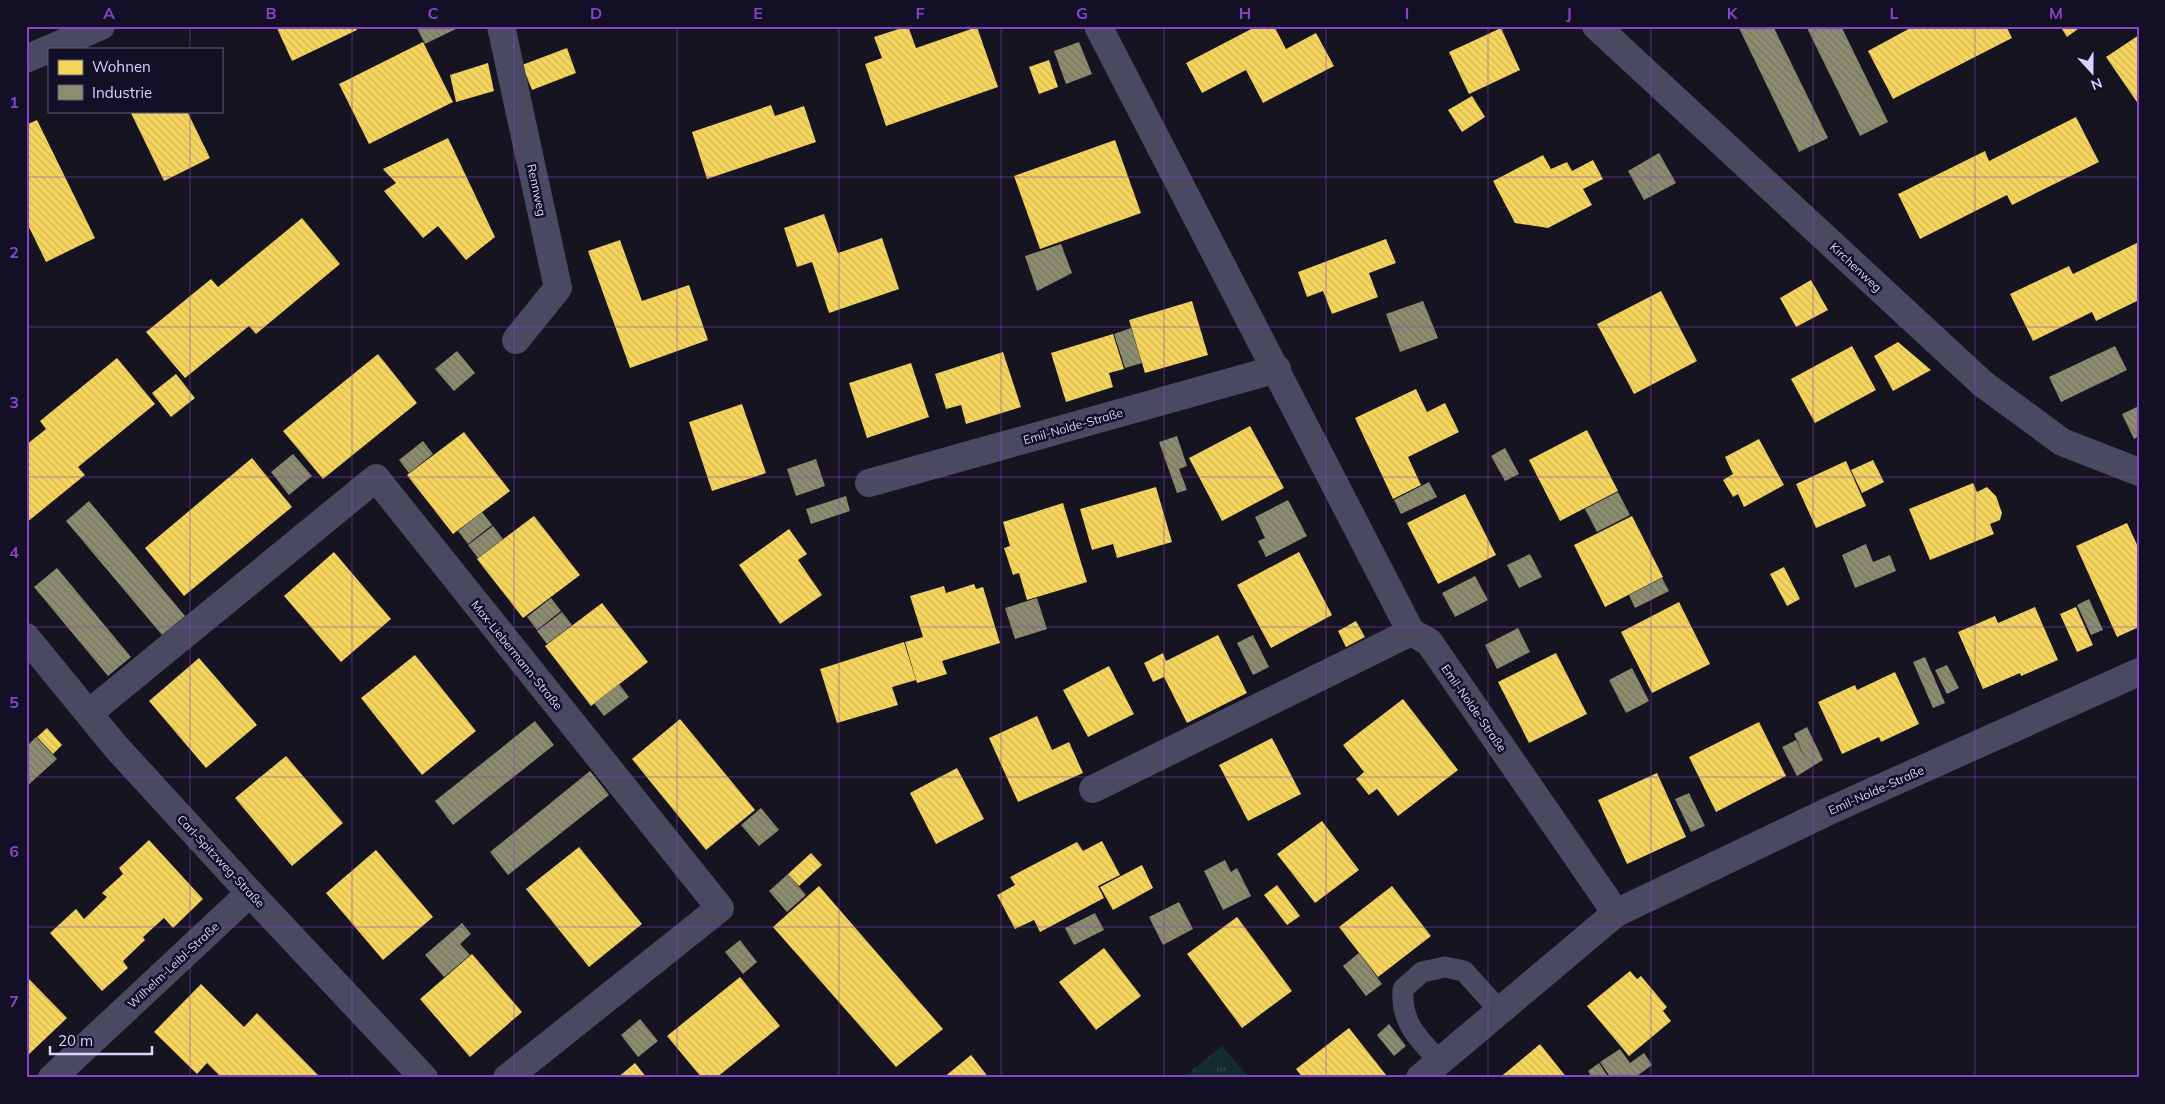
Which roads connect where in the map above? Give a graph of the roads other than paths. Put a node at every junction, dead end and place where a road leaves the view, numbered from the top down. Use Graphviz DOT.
graph roads {
  1 [pos="101,26"];
  2 [pos="501,26"];
  3 [pos="1098,26"];
  4 [pos="1596,26"];
  5 [pos="51,48"];
  6 [pos="48,49"];
  7 [pos="26,59"];
  8 [pos="516,340"];
  9 [pos="1277,369"];
  10 [pos="2139,472"];
  11 [pos="869,482"];
  12 [pos="1411,632"];
  13 [pos="26,637"];
  14 [pos="2139,672"];
  15 [pos="89,714"];
  16 [pos="1093,789"];
  17 [pos="250,893"];
  18 [pos="1616,913"];
  19 [pos="1499,1010"];
  20 [pos="1429,1069"];
  21 [pos="52,1078"];
  22 [pos="424,1078"];
  23 [pos="507,1078"];
  1 -- 5 [label="street"];
  2 -- 8 [label="street, Rennweg"];
  3 -- 9 [label="street, Emil-Nolde-Straße"];
  4 -- 10 [label="street, Kirchenweg"];
  6 -- 7 [label="street"];
  9 -- 11 [label="street, Emil-Nolde-Straße"];
  9 -- 12 [label="street, Emil-Nolde-Straße"];
  12 -- 16 [label="street"];
  12 -- 18 [label="street, Emil-Nolde-Straße"];
  13 -- 15 [label="street, Carl-Spitzweg-Straße"];
  14 -- 18 [label="street, Emil-Nolde-Straße"];
  15 -- 17 [label="street, Carl-Spitzweg-Straße"];
  15 -- 23 [label="street, Max-Liebermann-Straße"];
  17 -- 21 [label="street, Wilhelm-Leibl-Straße"];
  17 -- 22 [label="street, Carl-Spitzweg-Straße"];
  18 -- 19 [label="street, Emil-Nolde-Straße"];
  19 -- 20 [label="street, Emil-Nolde-Straße"];
  19 -- 20 [label="lane"];
}
